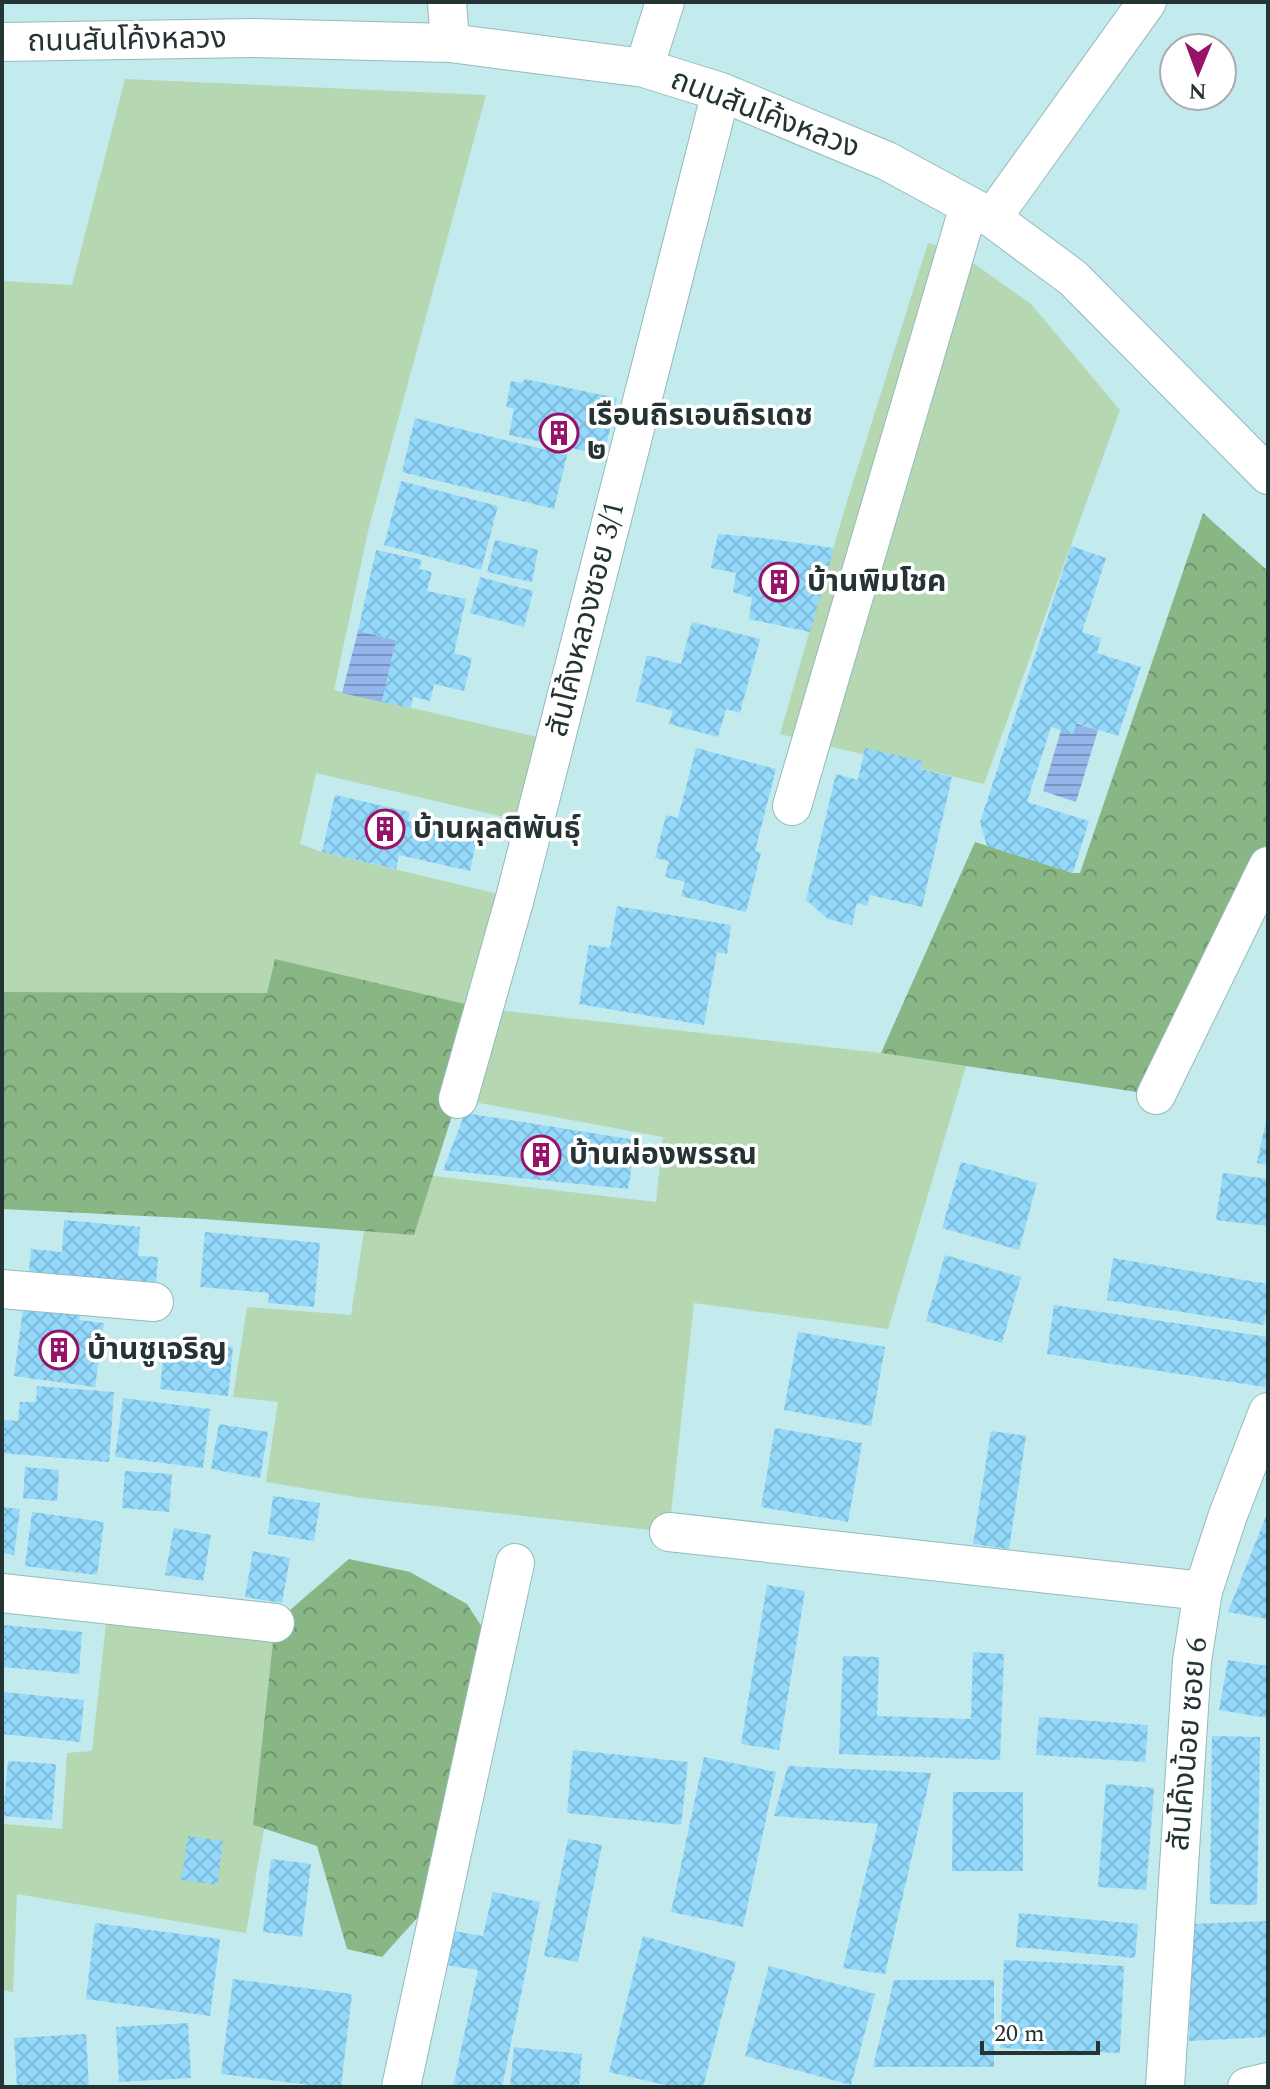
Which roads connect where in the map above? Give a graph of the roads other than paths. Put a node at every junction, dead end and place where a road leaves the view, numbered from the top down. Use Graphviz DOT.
graph roads {
  1 [pos="447,2"];
  2 [pos="665,2"];
  3 [pos="1147,2"];
  4 [pos="2,42"];
  5 [pos="450,43"];
  6 [pos="644,68"];
  7 [pos="721,92"];
  8 [pos="981,212"];
  9 [pos="1268,475"];
  10 [pos="792,806"];
  11 [pos="1268,866"];
  12 [pos="1156,1095"];
  13 [pos="458,1099"];
  14 [pos="2,1289"];
  15 [pos="154,1302"];
  16 [pos="1268,1412"];
  17 [pos="669,1532"];
  18 [pos="515,1563"];
  19 [pos="1203,1591"];
  20 [pos="2,1593"];
  21 [pos="275,1623"];
  22 [pos="1268,2082"];
  23 [pos="401,2087"];
  24 [pos="1165,2087"];
  25 [pos="1247,2087"];
  1 -- 5 [label="street"];
  2 -- 6 [label="street"];
  3 -- 8 [label="street"];
  4 -- 5 [label="street, ถนนสันโค้งหลวง"];
  5 -- 6 [label="street, ถนนสันโค้งหลวง"];
  6 -- 7 [label="street, ถนนสันโค้งหลวง"];
  7 -- 8 [label="street, ถนนสันโค้งหลวง"];
  7 -- 13 [label="street, สันโค้งหลวงซอย 3/1"];
  8 -- 9 [label="street, ถนนสันโค้งหลวง"];
  8 -- 10 [label="street"];
  11 -- 12 [label="street"];
  14 -- 15 [label="street"];
  16 -- 19 [label="street, สันโค้งน้อย ซอย 6"];
  17 -- 19 [label="street"];
  18 -- 23 [label="street"];
  19 -- 24 [label="street, สันโค้งน้อย ซอย 6"];
  20 -- 21 [label="street"];
  22 -- 25 [label="street"];
}
